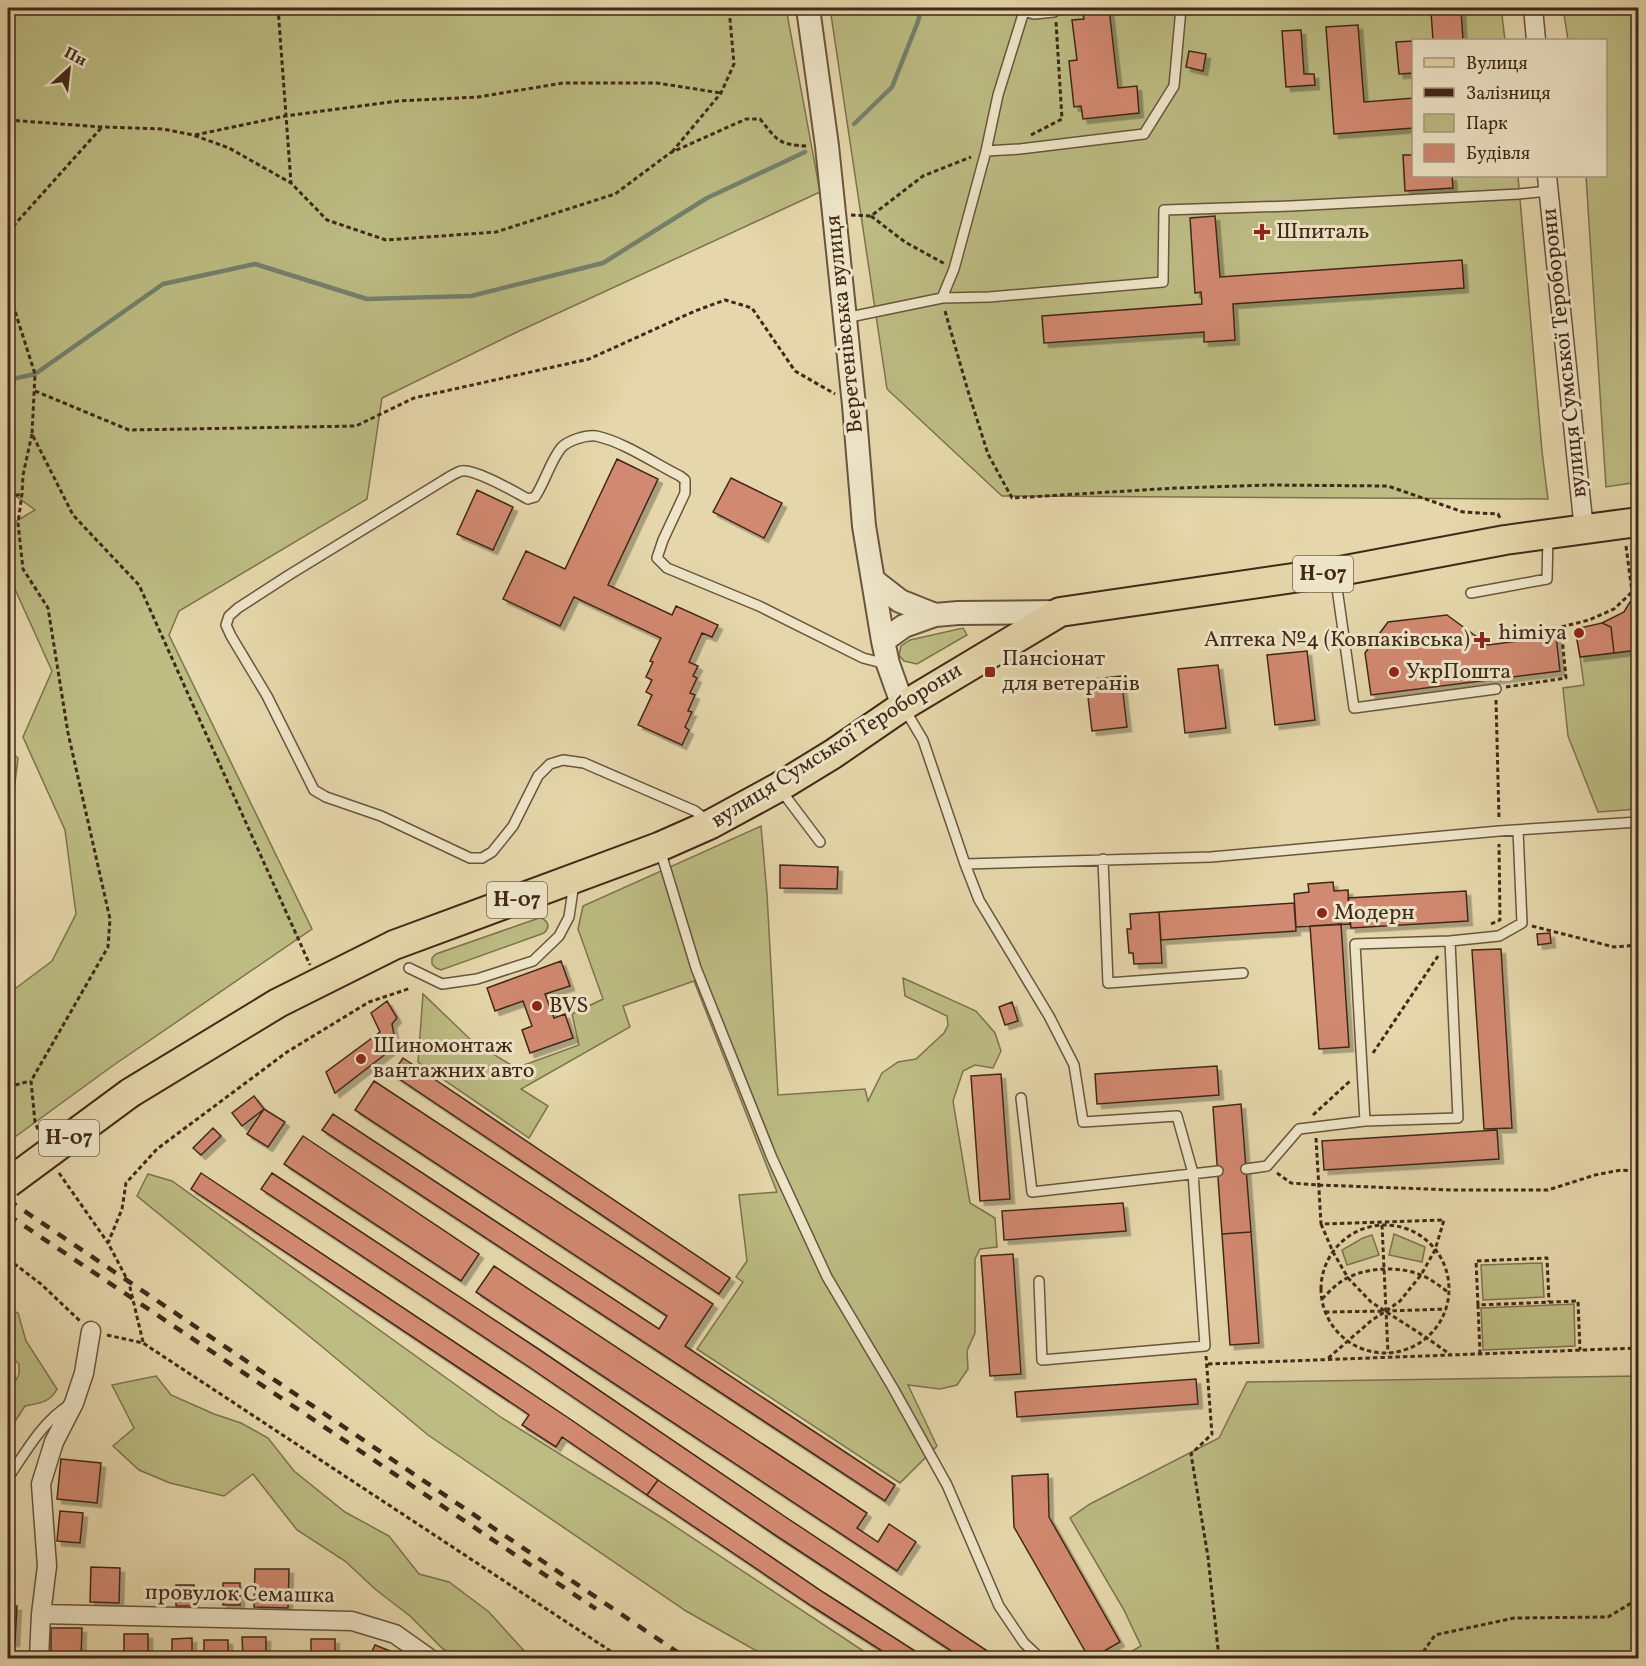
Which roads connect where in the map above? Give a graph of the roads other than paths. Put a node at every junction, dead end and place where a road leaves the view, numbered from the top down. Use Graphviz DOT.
graph roads {
  1 [pos="808,8"];
  2 [pos="1055,8"];
  3 [pos="1181,8"];
  4 [pos="1533,8"];
  5 [pos="1024,9"];
  6 [pos="1536,39"];
  7 [pos="986,151"];
  8 [pos="1547,183"];
  9 [pos="942,298"];
  10 [pos="845,318"];
  11 [pos="1584,530"];
  12 [pos="1632,534"];
  13 [pos="1548,535"];
  14 [pos="1335,572"];
  15 [pos="873,580"];
  16 [pos="1471,593"];
  17 [pos="1060,612"];
  18 [pos="935,615"];
  19 [pos="883,641"];
  20 [pos="888,664"];
  21 [pos="1496,689"];
  22 [pos="903,706"];
  23 [pos="779,787"];
  24 [pos="1638,822"];
  25 [pos="711,824"];
  26 [pos="1518,831"];
  27 [pos="820,842"];
  28 [pos="659,847"];
  29 [pos="1103,859"];
  30 [pos="965,864"];
  31 [pos="574,879"];
  32 [pos="1450,941"];
  33 [pos="409,968"];
  34 [pos="1243,973"];
  35 [pos="1021,1098"];
  36 [pos="1365,1121"];
  37 [pos="1246,1169"];
  38 [pos="1218,1171"];
  39 [pos="1193,1173"];
  40 [pos="8,1183"];
  41 [pos="1039,1281"];
  42 [pos="91,1331"];
  43 [pos="74,1403"];
  44 [pos="8,1478"];
  45 [pos="41,1614"];
  46 [pos="39,1659"];
  47 [pos="429,1659"];
  48 [pos="1040,1659"];
  1 -- 10 [label="street, Веретенівська вулиця"];
  2 -- 5 [label="lane"];
  3 -- 7 [label="lane"];
  4 -- 6 [label="street"];
  5 -- 7 [label="lane"];
  7 -- 9 [label="lane"];
  8 -- 9 [label="lane"];
  8 -- 11 [label="street, вулиця Сумської Тероборони"];
  9 -- 10 [label="lane"];
  10 -- 15 [label="street, Веретенівська вулиця"];
  11 -- 12 [label="main road, вулиця Сумської Тероборони / Н-07"];
  11 -- 13 [label="main road, вулиця Сумської Тероборони / Н-07"];
  13 -- 14 [label="main road, вулиця Сумської Тероборони / Н-07"];
  13 -- 16 [label="lane"];
  14 -- 17 [label="main road, вулиця Сумської Тероборони / Н-07"];
  14 -- 21 [label="lane"];
  15 -- 18 [label="street"];
  15 -- 19 [label="street, Веретенівська вулиця"];
  17 -- 18 [label="street"];
  17 -- 22 [label="main road, вулиця Сумської Тероборони / Н-07"];
  18 -- 19 [label="street"];
  19 -- 20 [label="street, Веретенівська вулиця"];
  20 -- 22 [label="street, Веретенівська вулиця"];
  20 -- 25 [label="lane"];
  22 -- 23 [label="main road, вулиця Сумської Тероборони / Н-07"];
  22 -- 30 [label="lane"];
  23 -- 25 [label="main road, вулиця Сумської Тероборони / Н-07"];
  23 -- 27 [label="lane"];
  24 -- 26 [label="lane"];
  25 -- 28 [label="main road, вулиця Сумської Тероборони / Н-07"];
  26 -- 29 [label="lane"];
  26 -- 32 [label="lane"];
  28 -- 31 [label="main road, вулиця Сумської Тероборони / Н-07"];
  28 -- 48 [label="lane"];
  29 -- 30 [label="lane"];
  29 -- 34 [label="lane"];
  30 -- 39 [label="lane"];
  31 -- 33 [label="lane"];
  31 -- 40 [label="main road, вулиця Сумської Тероборони / Н-07, bridge"];
  32 -- 36 [label="lane"];
  32 -- 36 [label="lane"];
  35 -- 39 [label="lane"];
  36 -- 37 [label="lane"];
  38 -- 39 [label="lane"];
  39 -- 41 [label="lane"];
  42 -- 43 [label="street"];
  43 -- 44 [label="lane"];
  43 -- 45 [label="street"];
  45 -- 46 [label="street"];
  45 -- 47 [label="street, провулок Семашка"];
}
